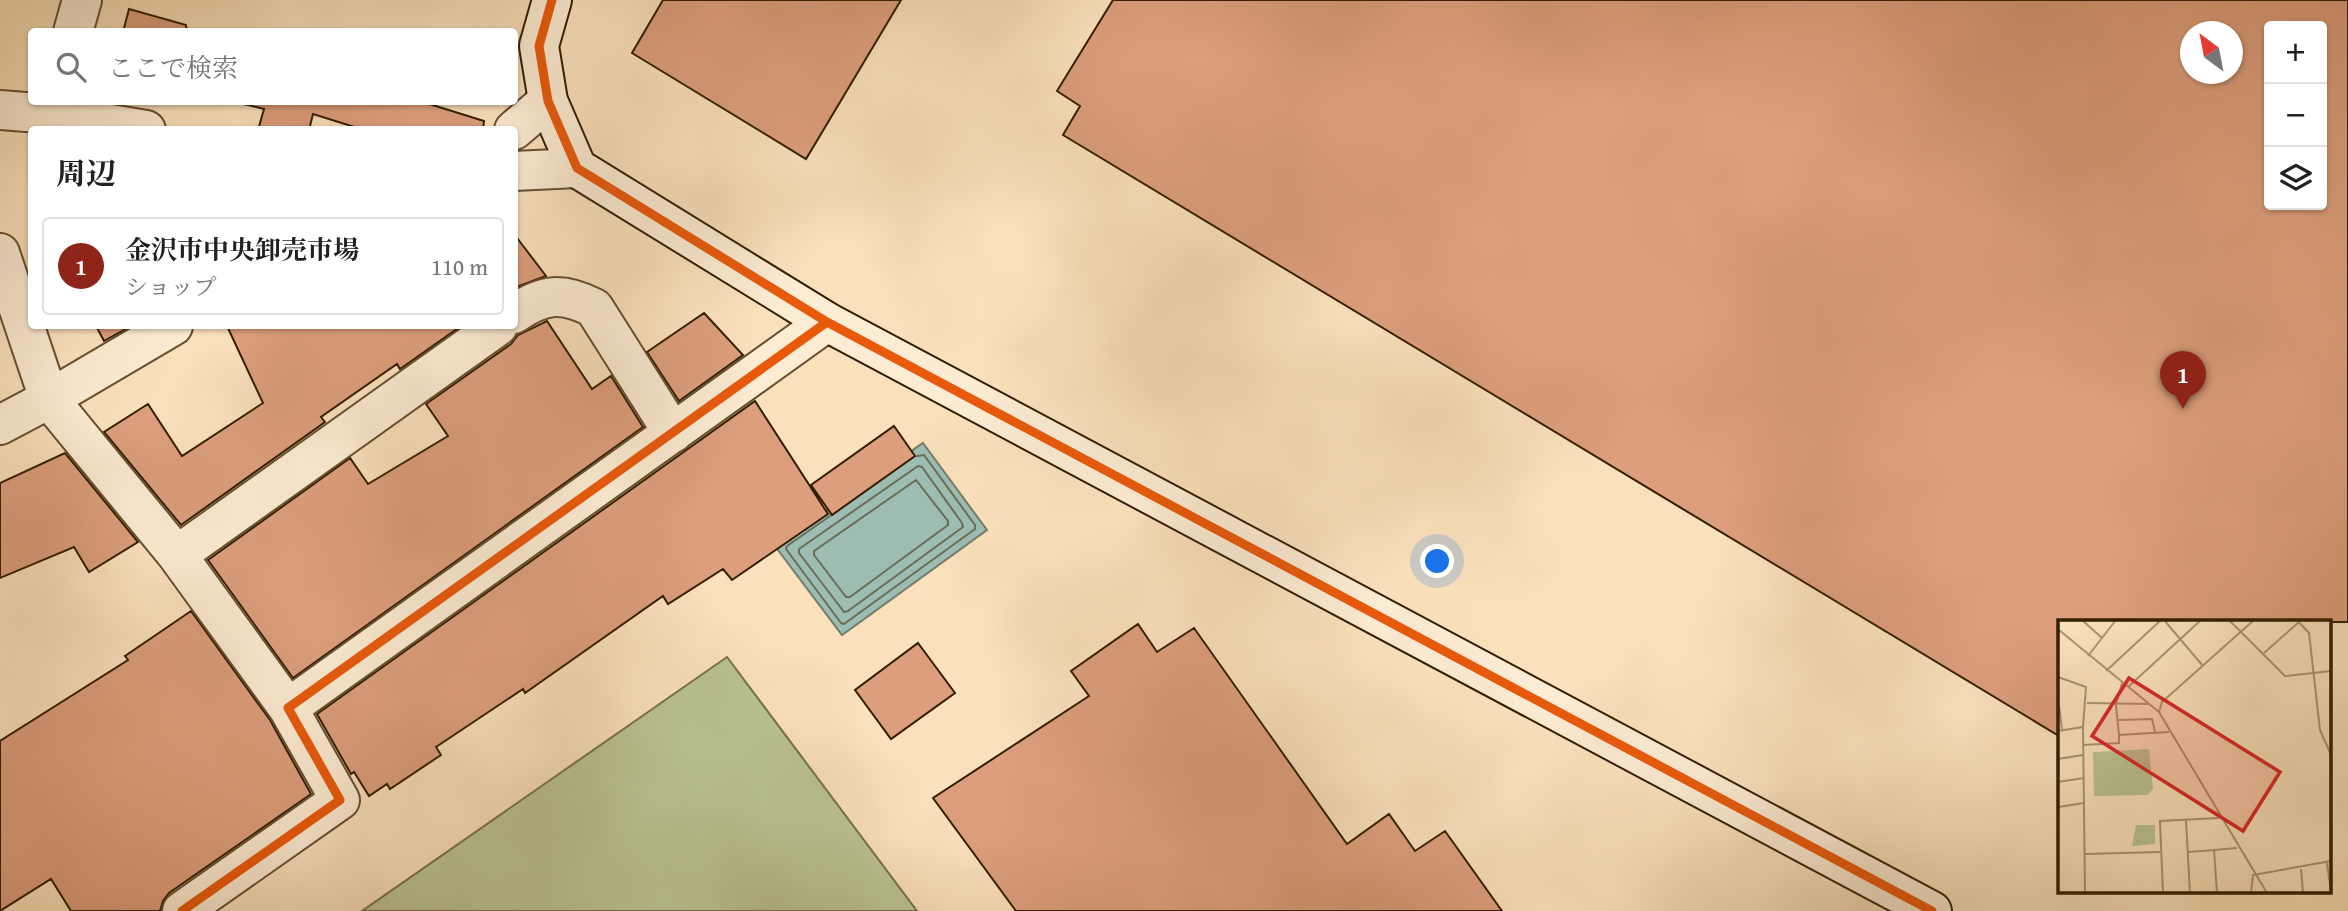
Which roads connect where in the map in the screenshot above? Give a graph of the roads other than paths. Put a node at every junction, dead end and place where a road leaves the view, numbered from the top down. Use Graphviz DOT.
graph roads {
  1 [pos="82,0"];
  2 [pos="552,0"];
  3 [pos="74,28"];
  4 [pos="548,101"];
  5 [pos="52,108"];
  6 [pos="0,110"];
  7 [pos="129,126"];
  8 [pos="518,127"];
  9 [pos="577,168"];
  10 [pos="518,171"];
  11 [pos="0,253"];
  12 [pos="518,312"];
  13 [pos="827,322"];
  14 [pos="168,329"];
  15 [pos="494,329"];
  16 [pos="50,400"];
  17 [pos="0,425"];
  18 [pos="673,433"];
  19 [pos="177,555"];
  20 [pos="288,708"];
  21 [pos="182,911"];
  22 [pos="1932,911"];
  1 -- 3 [label="street"];
  2 -- 4 [label="street"];
  4 -- 8 [label="street"];
  4 -- 9 [label="street"];
  5 -- 6 [label="street"];
  5 -- 7 [label="street"];
  9 -- 10 [label="street"];
  9 -- 13 [label="street"];
  11 -- 16 [label="street"];
  12 -- 18 [label="street"];
  13 -- 18 [label="street"];
  13 -- 22 [label="street"];
  14 -- 16 [label="street"];
  15 -- 19 [label="street"];
  16 -- 17 [label="street"];
  16 -- 19 [label="street"];
  18 -- 20 [label="street"];
  19 -- 20 [label="street"];
  20 -- 21 [label="street"];
}
